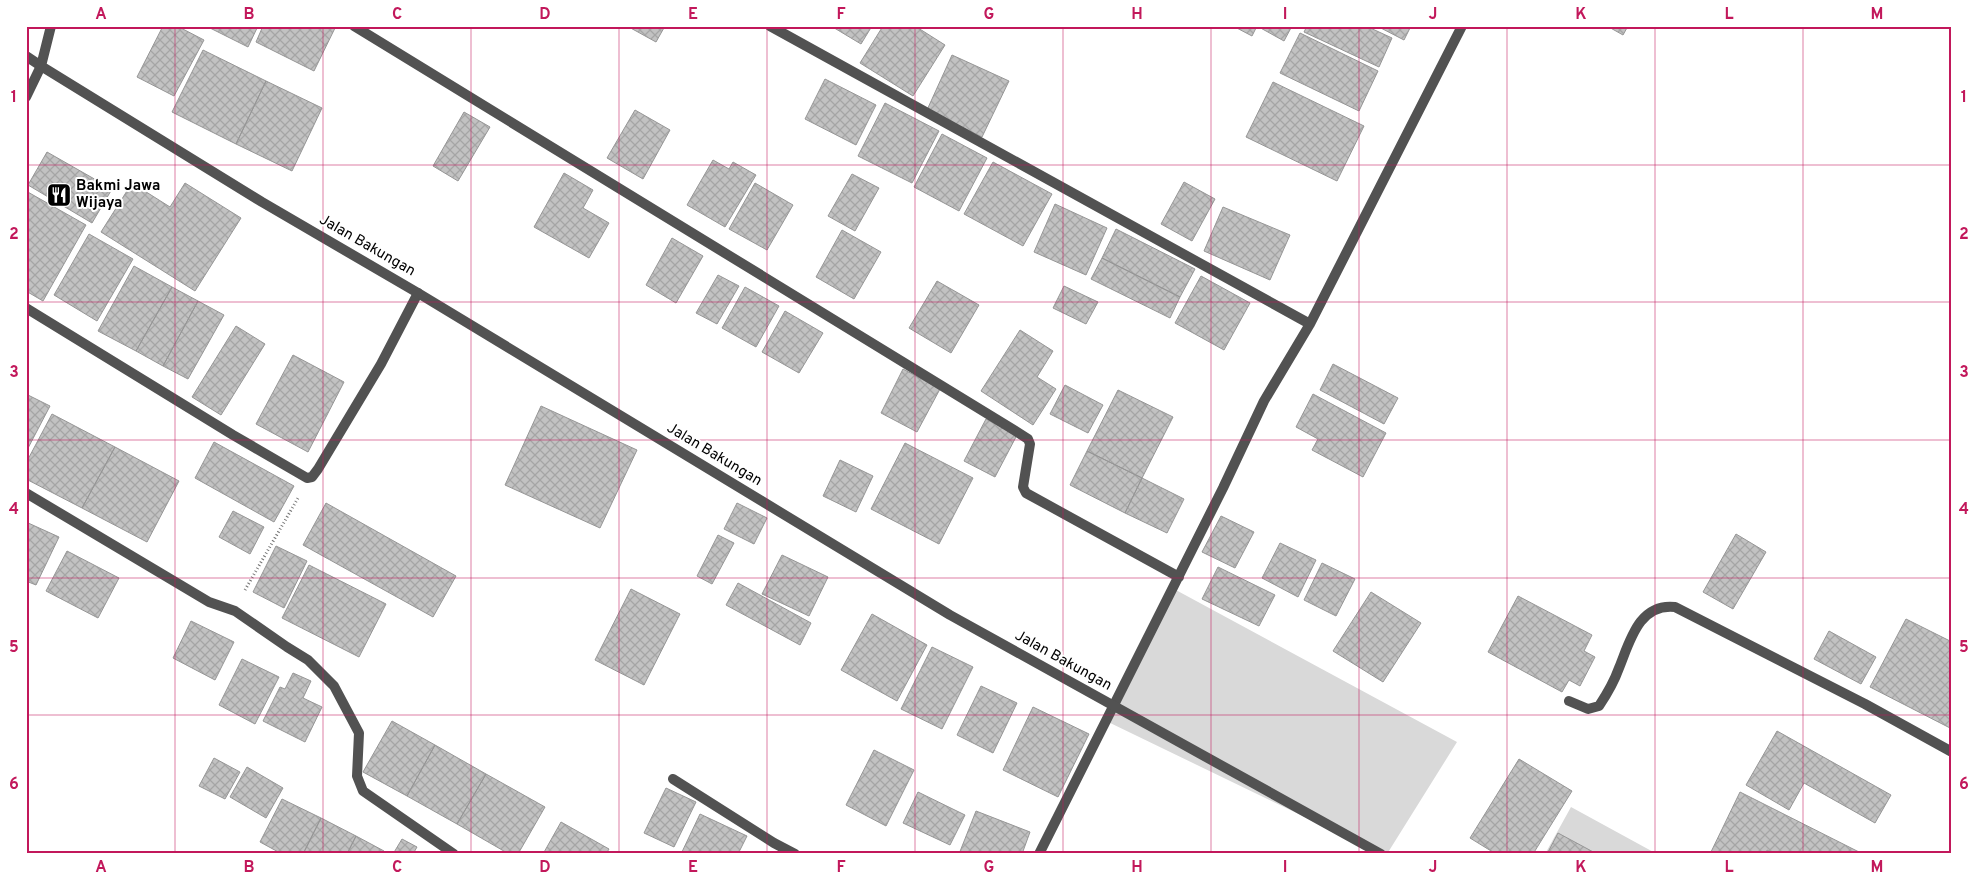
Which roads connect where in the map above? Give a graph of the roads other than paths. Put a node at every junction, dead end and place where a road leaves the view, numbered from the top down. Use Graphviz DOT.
graph roads {
  1 [pos="51,26"];
  2 [pos="354,26"];
  3 [pos="770,26"];
  4 [pos="1462,26"];
  5 [pos="26,56"];
  6 [pos="41,66"];
  7 [pos="26,97"];
  8 [pos="418,293"];
  9 [pos="26,308"];
  10 [pos="1310,324"];
  11 [pos="26,493"];
  12 [pos="1179,577"];
  13 [pos="1569,701"];
  14 [pos="1113,706"];
  15 [pos="1952,752"];
  16 [pos="673,779"];
  17 [pos="454,854"];
  18 [pos="795,854"];
  19 [pos="1039,854"];
  20 [pos="1381,854"];
  1 -- 6 [label="street"];
  2 -- 12 [label="street"];
  3 -- 10 [label="street"];
  4 -- 10 [label="street"];
  5 -- 6 [label="street, Jalan Bakungan"];
  6 -- 7 [label="street"];
  6 -- 8 [label="street, Jalan Bakungan"];
  8 -- 9 [label="street"];
  8 -- 14 [label="street, Jalan Bakungan"];
  10 -- 12 [label="street"];
  11 -- 17 [label="street"];
  12 -- 14 [label="street"];
  13 -- 15 [label="street"];
  14 -- 19 [label="street"];
  14 -- 20 [label="street, Jalan Bakungan"];
  16 -- 18 [label="street"];
}
